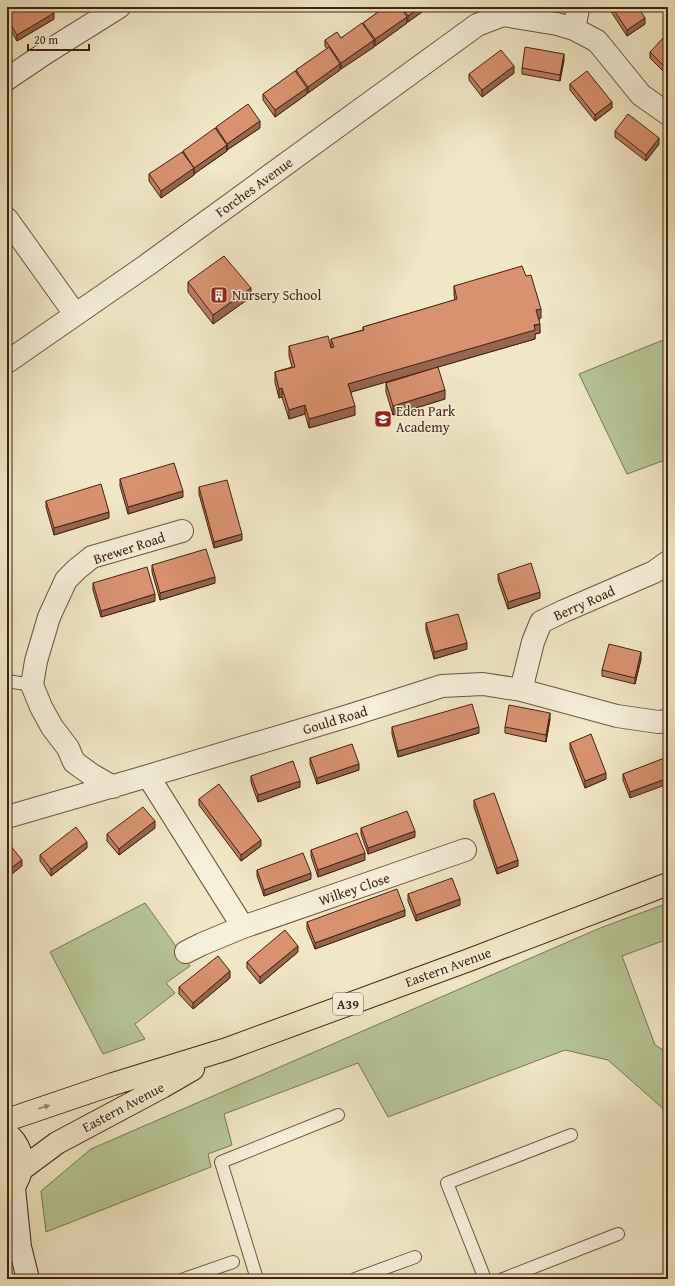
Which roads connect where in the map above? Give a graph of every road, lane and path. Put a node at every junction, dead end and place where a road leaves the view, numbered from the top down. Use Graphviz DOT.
graph roads {
  1 [pos="119,7"];
  2 [pos="577,7"];
  3 [pos="503,11"];
  4 [pos="574,30"];
  5 [pos="7,79"];
  6 [pos="668,114"];
  7 [pos="7,219"];
  8 [pos="76,314"];
  9 [pos="7,362"];
  10 [pos="182,531"];
  11 [pos="668,562"];
  12 [pos="7,681"];
  13 [pos="32,685"];
  14 [pos="521,690"];
  15 [pos="668,721"];
  16 [pos="74,762"];
  17 [pos="148,776"];
  18 [pos="113,787"];
  19 [pos="62,801"];
  20 [pos="7,817"];
  21 [pos="465,850"];
  22 [pos="668,884"];
  23 [pos="243,928"];
  24 [pos="186,952"];
  25 [pos="227,1049"];
  26 [pos="338,1115"];
  27 [pos="7,1120"];
  28 [pos="7,1133"];
  29 [pos="571,1135"];
  30 [pos="14,1183"];
  31 [pos="618,1234"];
  32 [pos="13,1241"];
  33 [pos="415,1257"];
  34 [pos="233,1262"];
  35 [pos="28,1279"];
  36 [pos="184,1279"];
  37 [pos="256,1279"];
  38 [pos="355,1279"];
  39 [pos="485,1279"];
  40 [pos="502,1279"];
  1 -- 5 [label="street"];
  2 -- 4 [label="street"];
  3 -- 4 [label="street"];
  3 -- 8 [label="street, Forches Avenue"];
  4 -- 6 [label="street"];
  7 -- 8 [label="street"];
  8 -- 9 [label="street, Forches Avenue"];
  10 -- 13 [label="street, Brewer Road"];
  11 -- 14 [label="street, Berry Road"];
  12 -- 13 [label="lane"];
  13 -- 16 [label="street"];
  14 -- 15 [label="street, Gould Road"];
  14 -- 17 [label="street, Gould Road"];
  16 -- 18 [label="street"];
  16 -- 19 [label="street"];
  17 -- 18 [label="street, Gould Road"];
  17 -- 23 [label="street"];
  18 -- 19 [label="street, Gould Road"];
  19 -- 20 [label="street, Gould Road"];
  21 -- 23 [label="street, Wilkey Close"];
  22 -- 25 [label="main road, Eastern Avenue / A39"];
  23 -- 24 [label="street, Wilkey Close"];
  27 -- 25 [label="main road, Eastern Avenue / A39, one-way"];
  25 -- 30 [label="main road, Eastern Avenue / A39"];
  26 -- 37 [label="lane"];
  28 -- 30 [label="main road"];
  29 -- 39 [label="lane"];
  30 -- 32 [label="street"];
  31 -- 40 [label="lane"];
  32 -- 35 [label="street"];
  33 -- 38 [label="lane"];
  34 -- 36 [label="lane"];
}
